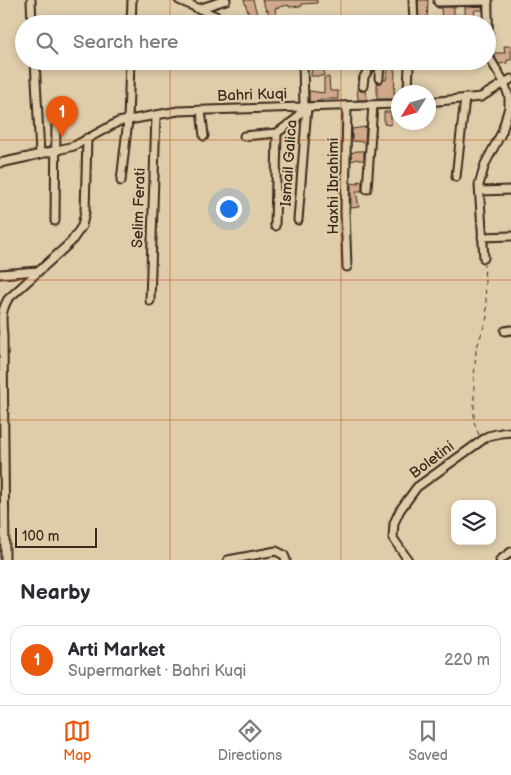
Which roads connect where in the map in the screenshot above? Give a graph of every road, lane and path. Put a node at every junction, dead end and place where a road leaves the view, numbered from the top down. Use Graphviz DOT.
graph roads {
  1 [pos="31,0"];
  2 [pos="132,0"];
  3 [pos="179,0"];
  4 [pos="226,0"];
  5 [pos="413,0"];
  6 [pos="488,1"];
  7 [pos="438,2"];
  8 [pos="198,9"];
  9 [pos="32,15"];
  10 [pos="131,15"];
  11 [pos="212,15"];
  12 [pos="414,15"];
  13 [pos="487,15"];
  14 [pos="496,69"];
  15 [pos="35,70"];
  16 [pos="130,70"];
  17 [pos="303,70"];
  18 [pos="368,70"];
  19 [pos="379,70"];
  20 [pos="409,70"];
  21 [pos="378,78"];
  22 [pos="511,79"];
  23 [pos="504,82"];
  24 [pos="408,85"];
  25 [pos="363,86"];
  26 [pos="465,98"];
  27 [pos="436,101"];
  28 [pos="391,104"];
  29 [pos="373,105"];
  30 [pos="347,106"];
  31 [pos="305,107"];
  32 [pos="201,110"];
  33 [pos="156,115"];
  34 [pos="56,120"];
  35 [pos="128,120"];
  36 [pos="502,132"];
  37 [pos="277,133"];
  38 [pos="511,133"];
  39 [pos="204,136"];
  40 [pos="244,136"];
  41 [pos="87,138"];
  42 [pos="56,150"];
  43 [pos="40,154"];
  44 [pos="0,162"];
  45 [pos="456,177"];
  46 [pos="121,181"];
  47 [pos="367,189"];
  48 [pos="511,190"];
  49 [pos="480,191"];
  50 [pos="298,220"];
  51 [pos="55,221"];
  52 [pos="275,226"];
  53 [pos="511,236"];
  54 [pos="482,237"];
  55 [pos="484,258"];
  56 [pos="347,267"];
  57 [pos="38,271"];
  58 [pos="0,274"];
  59 [pos="150,301"];
  60 [pos="2,337"];
  61 [pos="511,432"];
  62 [pos="482,440"];
  63 [pos="511,552"];
  64 [pos="5,560"];
  65 [pos="228,560"];
  66 [pos="286,560"];
  67 [pos="408,560"];
  68 [pos="500,560"];
  1 -- 9 [label="street"];
  2 -- 10 [label="street"];
  3 -- 8 [label="street"];
  4 -- 8 [label="street"];
  5 -- 12 [label="street"];
  6 -- 7 [label="street"];
  6 -- 13 [label="street"];
  8 -- 11 [label="street"];
  14 -- 23 [label="street"];
  15 -- 43 [label="street"];
  16 -- 35 [label="street"];
  17 -- 31 [label="street, Ismail Galica"];
  18 -- 25 [label="street"];
  19 -- 21 [label="street"];
  20 -- 24 [label="street"];
  22 -- 23 [label="street"];
  23 -- 26 [label="street"];
  23 -- 36 [label="street"];
  26 -- 27 [label="street"];
  26 -- 45 [label="street"];
  28 -- 29 [label="street, Bahri Kuqi"];
  29 -- 30 [label="street, Bahri Kuqi"];
  29 -- 47 [label="street"];
  30 -- 31 [label="street, Bahri Kuqi"];
  30 -- 56 [label="street, Haxhi Ibrahimi"];
  31 -- 32 [label="street, Bahri Kuqi"];
  31 -- 37 [label="street, Bahri Kuqi"];
  31 -- 50 [label="street, Ismail Galica"];
  32 -- 33 [label="street, Bahri Kuqi"];
  32 -- 39 [label="street, Bahri Kuqi"];
  33 -- 35 [label="street, Bahri Kuqi"];
  33 -- 59 [label="street, Selim Ferati"];
  34 -- 42 [label="street"];
  35 -- 41 [label="street, Bahri Kuqi"];
  35 -- 46 [label="street"];
  36 -- 38 [label="street"];
  36 -- 49 [label="street"];
  37 -- 40 [label="street"];
  37 -- 52 [label="street"];
  41 -- 42 [label="street, Bahri Kuqi"];
  41 -- 57 [label="street"];
  42 -- 43 [label="street, Bahri Kuqi"];
  42 -- 51 [label="street"];
  43 -- 44 [label="street, Bahri Kuqi"];
  48 -- 49 [label="street"];
  49 -- 54 [label="street"];
  53 -- 54 [label="street"];
  54 -- 55 [label="street"];
  55 -- 62 [label="path"];
  57 -- 58 [label="street"];
  57 -- 60 [label="street"];
  60 -- 64 [label="street"];
  61 -- 62 [label="street, Boletini"];
  62 -- 67 [label="street, Boletini"];
  63 -- 68 [label="street"];
  65 -- 66 [label="street"];
}
